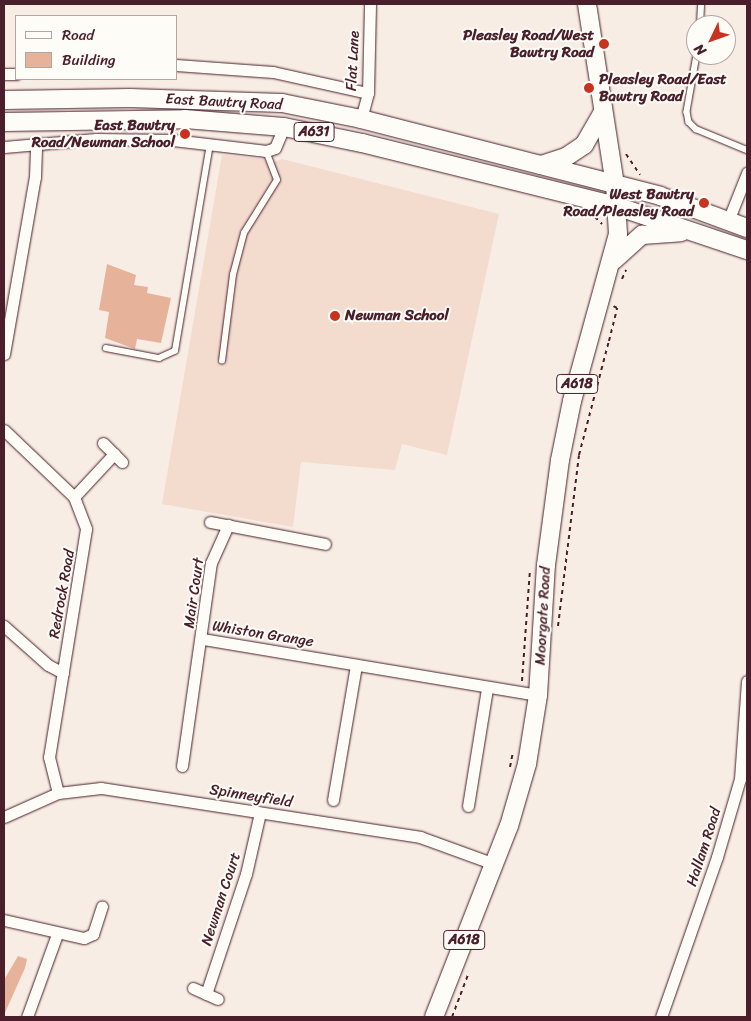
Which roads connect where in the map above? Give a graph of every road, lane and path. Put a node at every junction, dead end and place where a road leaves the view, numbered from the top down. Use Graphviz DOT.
graph roads {
  1 [pos="370,4"];
  2 [pos="587,4"];
  3 [pos="178,65"];
  4 [pos="695,65"];
  5 [pos="368,93"];
  6 [pos="4,100"];
  7 [pos="602,114"];
  8 [pos="361,119"];
  9 [pos="4,122"];
  10 [pos="284,127"];
  11 [pos="36,142"];
  12 [pos="210,145"];
  13 [pos="4,147"];
  14 [pos="747,150"];
  15 [pos="266,151"];
  16 [pos="541,165"];
  17 [pos="747,173"];
  18 [pos="615,185"];
  19 [pos="616,206"];
  20 [pos="592,215"];
  21 [pos="728,221"];
  22 [pos="618,227"];
  23 [pos="747,228"];
  24 [pos="697,233"];
  25 [pos="747,250"];
  26 [pos="621,260"];
  27 [pos="618,288"];
  28 [pos="9,299"];
  29 [pos="106,348"];
  30 [pos="4,354"];
  31 [pos="222,361"];
  32 [pos="4,430"];
  33 [pos="103,443"];
  34 [pos="74,497"];
  35 [pos="210,522"];
  36 [pos="228,525"];
  37 [pos="324,544"];
  38 [pos="530,566"];
  39 [pos="4,626"];
  40 [pos="203,639"];
  41 [pos="356,665"];
  42 [pos="63,673"];
  43 [pos="747,681"];
  44 [pos="487,688"];
  45 [pos="530,694"];
  46 [pos="514,747"];
  47 [pos="182,766"];
  48 [pos="508,772"];
  49 [pos="58,793"];
  50 [pos="334,800"];
  51 [pos="468,806"];
  52 [pos="260,813"];
  53 [pos="4,817"];
  54 [pos="494,864"];
  55 [pos="102,906"];
  56 [pos="4,920"];
  57 [pos="57,934"];
  58 [pos="192,988"];
  59 [pos="206,994"];
  60 [pos="218,999"];
  61 [pos="27,1017"];
  62 [pos="434,1017"];
  63 [pos="661,1017"];
  1 -- 5 [label="street, Flat Lane"];
  2 -- 7 [label="main road, A618"];
  3 -- 5 [label="street, East Bawtry Road"];
  4 -- 14 [label="lane"];
  5 -- 8 [label="street, Flat Lane"];
  6 -- 8 [label="main road, East Bawtry Road / A631"];
  7 -- 16 [label="main road"];
  7 -- 18 [label="main road, A618"];
  8 -- 16 [label="main road, East Bawtry Road / A631"];
  9 -- 10 [label="main road, East Bawtry Road / A631"];
  10 -- 15 [label="street, East Bawtry Road"];
  10 -- 19 [label="main road, East Bawtry Road / A631"];
  11 -- 12 [label="street"];
  11 -- 13 [label="street"];
  11 -- 28 [label="street"];
  12 -- 15 [label="street"];
  12 -- 29 [label="lane"];
  15 -- 31 [label="lane"];
  16 -- 18 [label="main road, East Bawtry Road / A631"];
  17 -- 21 [label="street"];
  18 -- 19 [label="main road, A618"];
  18 -- 21 [label="main road, A631"];
  19 -- 22 [label="main road, Moorgate Road / A618"];
  19 -- 24 [label="main road, A631"];
  20 -- 22 [label="path"];
  21 -- 23 [label="main road, A631"];
  22 -- 26 [label="main road, Moorgate Road / A618"];
  24 -- 25 [label="main road, A631"];
  24 -- 26 [label="main road"];
  26 -- 27 [label="path"];
  26 -- 45 [label="main road, Moorgate Road / A618"];
  28 -- 30 [label="street"];
  32 -- 34 [label="street, Redrock Road"];
  33 -- 34 [label="street"];
  34 -- 42 [label="street, Redrock Road"];
  35 -- 36 [label="street"];
  36 -- 37 [label="street"];
  36 -- 40 [label="street, Mair Court"];
  38 -- 45 [label="path"];
  39 -- 42 [label="street"];
  40 -- 41 [label="street, Whiston Grange"];
  40 -- 47 [label="street, Whiston Grange"];
  41 -- 44 [label="street, Whiston Grange"];
  41 -- 50 [label="street"];
  42 -- 49 [label="street, Redrock Road"];
  43 -- 63 [label="street, Hallam Road"];
  44 -- 45 [label="street, Whiston Grange"];
  44 -- 51 [label="street"];
  45 -- 54 [label="main road, Moorgate Road / A618"];
  46 -- 48 [label="path"];
  49 -- 52 [label="street, Spinneyfield"];
  49 -- 53 [label="street, Spinneyfield"];
  52 -- 54 [label="street, Spinneyfield"];
  52 -- 59 [label="street, Newman Court"];
  54 -- 62 [label="main road, Moorgate Road / A618"];
  55 -- 57 [label="street"];
  56 -- 57 [label="street"];
  57 -- 61 [label="street"];
  58 -- 59 [label="street"];
  59 -- 60 [label="street"];
}
